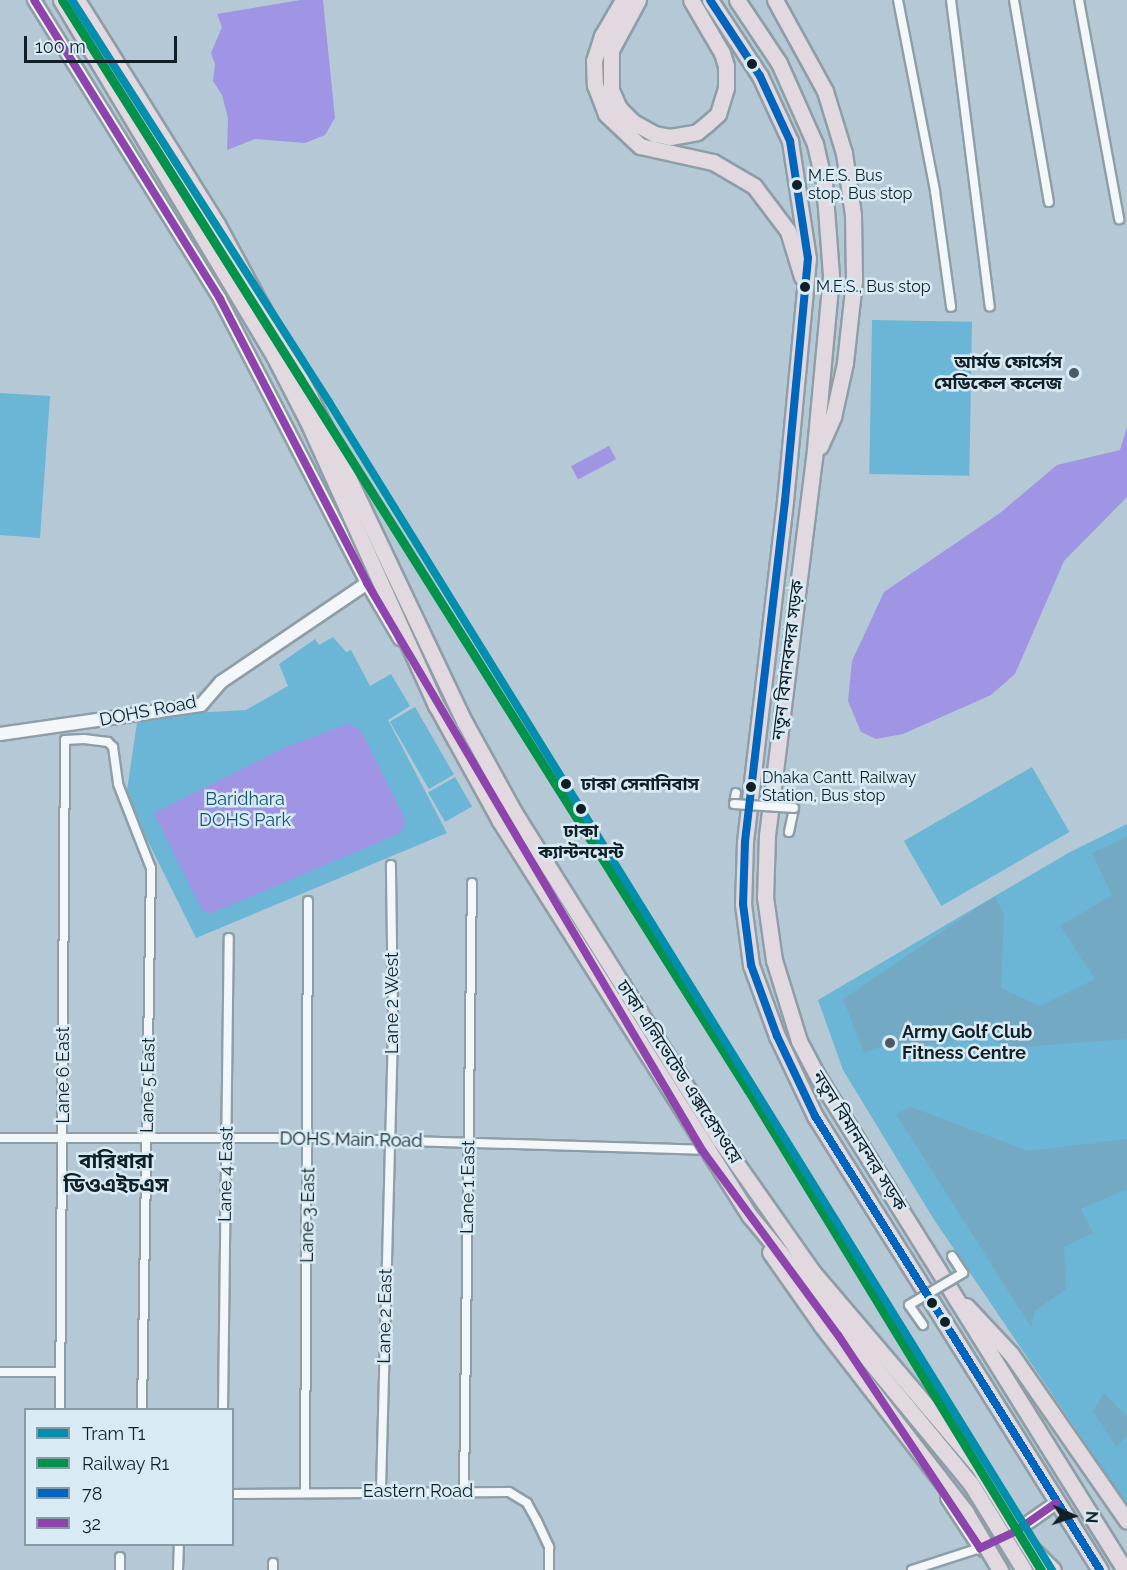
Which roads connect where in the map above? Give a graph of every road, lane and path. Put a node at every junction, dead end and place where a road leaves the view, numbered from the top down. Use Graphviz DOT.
graph roads {
  1 [pos="34,0"];
  2 [pos="61,0"];
  3 [pos="77,0"];
  4 [pos="623,0"];
  5 [pos="638,0"];
  6 [pos="691,0"];
  7 [pos="710,0"];
  8 [pos="775,0"];
  9 [pos="898,0"];
  10 [pos="951,0"];
  11 [pos="1014,0"];
  12 [pos="1079,0"];
  13 [pos="738,1"];
  14 [pos="1049,202"];
  15 [pos="1119,219"];
  16 [pos="807,300"];
  17 [pos="951,307"];
  18 [pos="990,308"];
  19 [pos="814,458"];
  20 [pos="366,583"];
  21 [pos="766,642"];
  22 [pos="789,645"];
  23 [pos="0,734"];
  24 [pos="65,740"];
  25 [pos="736,793"];
  26 [pos="789,832"];
  27 [pos="392,865"];
  28 [pos="472,883"];
  29 [pos="308,901"];
  30 [pos="230,938"];
  31 [pos="62,1136"];
  32 [pos="148,1137"];
  33 [pos="0,1138"];
  34 [pos="226,1138"];
  35 [pos="309,1138"];
  36 [pos="469,1141"];
  37 [pos="389,1142"];
  38 [pos="702,1150"];
  39 [pos="750,1215"];
  40 [pos="952,1256"];
  41 [pos="949,1289"];
  42 [pos="923,1325"];
  43 [pos="0,1372"];
  44 [pos="60,1372"];
  45 [pos="60,1408"];
  46 [pos="142,1408"];
  47 [pos="223,1408"];
  48 [pos="381,1490"];
  49 [pos="464,1491"];
  50 [pos="305,1492"];
  51 [pos="234,1494"];
  52 [pos="1056,1503"];
  53 [pos="1127,1521"];
  54 [pos="179,1546"];
  55 [pos="980,1548"];
  56 [pos="1035,1552"];
  57 [pos="120,1557"];
  58 [pos="120,1570"];
  59 [pos="178,1570"];
  60 [pos="549,1570"];
  61 [pos="912,1570"];
  62 [pos="994,1570"];
  63 [pos="1000,1570"];
  64 [pos="1024,1570"];
  65 [pos="1043,1570"];
  66 [pos="1053,1570"];
  67 [pos="1100,1570"];
  68 [pos="1125,1570"];
  1 -- 20 [label="street"];
  2 -- 39 [label="highway, ঢাকা এলিভেটেড এক্সপ্রেসওয়ে, bridge"];
  3 -- 56 [label="highway, ঢাকা এলিভেটেড এক্সপ্রেসওয়ে, bridge"];
  4 -- 16 [label="highway"];
  5 -- 6 [label="highway"];
  7 -- 16 [label="highway, নতুন বিমানবন্দর সড়ক"];
  8 -- 19 [label="highway"];
  9 -- 17 [label="street"];
  10 -- 18 [label="street"];
  11 -- 14 [label="street"];
  12 -- 15 [label="street"];
  13 -- 19 [label="highway, নতুন বিমানবন্দর সড়ক"];
  16 -- 21 [label="highway, নতুন বিমানবন্দর সড়ক"];
  19 -- 22 [label="highway, নতুন বিমানবন্দর সড়ক"];
  20 -- 23 [label="street, DOHS Road"];
  20 -- 38 [label="street"];
  21 -- 22 [label="highway"];
  21 -- 52 [label="highway, নতুন বিমানবন্দর সড়ক"];
  22 -- 41 [label="highway, নতুন বিমানবন্দর সড়ক"];
  24 -- 31 [label="street, Lane 6 East"];
  24 -- 32 [label="street, Lane 5 East"];
  25 -- 26 [label="street, bridge"];
  27 -- 37 [label="street, Lane 2 West"];
  28 -- 36 [label="street, Lane 1 East"];
  29 -- 35 [label="street, Lane 3 East"];
  30 -- 34 [label="street, Lane 4 East"];
  31 -- 32 [label="street, DOHS Main Road"];
  31 -- 33 [label="street, DOHS Main Road"];
  31 -- 44 [label="street, Lane 6 East"];
  32 -- 34 [label="street, DOHS Main Road"];
  32 -- 46 [label="street, Lane 5 East"];
  34 -- 35 [label="street, DOHS Main Road"];
  34 -- 47 [label="street, Lane 4 East"];
  35 -- 37 [label="street, DOHS Main Road"];
  35 -- 50 [label="street, Lane 3 East"];
  36 -- 37 [label="street, DOHS Main Road"];
  36 -- 38 [label="street, DOHS Main Road"];
  36 -- 49 [label="street, Lane 1 East"];
  37 -- 48 [label="street, Lane 2 East"];
  38 -- 55 [label="street"];
  39 -- 63 [label="highway, bridge"];
  39 -- 64 [label="highway, ঢাকা এলিভেটেড এক্সপ্রেসওয়ে, bridge"];
  40 -- 42 [label="street, bridge"];
  41 -- 53 [label="highway"];
  41 -- 68 [label="highway, নতুন বিমানবন্দর সড়ক"];
  43 -- 44 [label="street"];
  44 -- 45 [label="street, Lane 6 East"];
  48 -- 49 [label="street, Eastern Road"];
  48 -- 50 [label="street, Eastern Road"];
  49 -- 60 [label="street, Eastern Road"];
  50 -- 51 [label="street, Eastern Road"];
  52 -- 55 [label="street"];
  52 -- 67 [label="highway, নতুন বিমানবন্দর সড়ক"];
  54 -- 59 [label="street"];
  55 -- 61 [label="street"];
  55 -- 62 [label="street"];
  56 -- 65 [label="highway, ঢাকা এলিভেটেড এক্সপ্রেসওয়ে, bridge"];
  56 -- 66 [label="highway"];
  57 -- 58 [label="street"];
}
